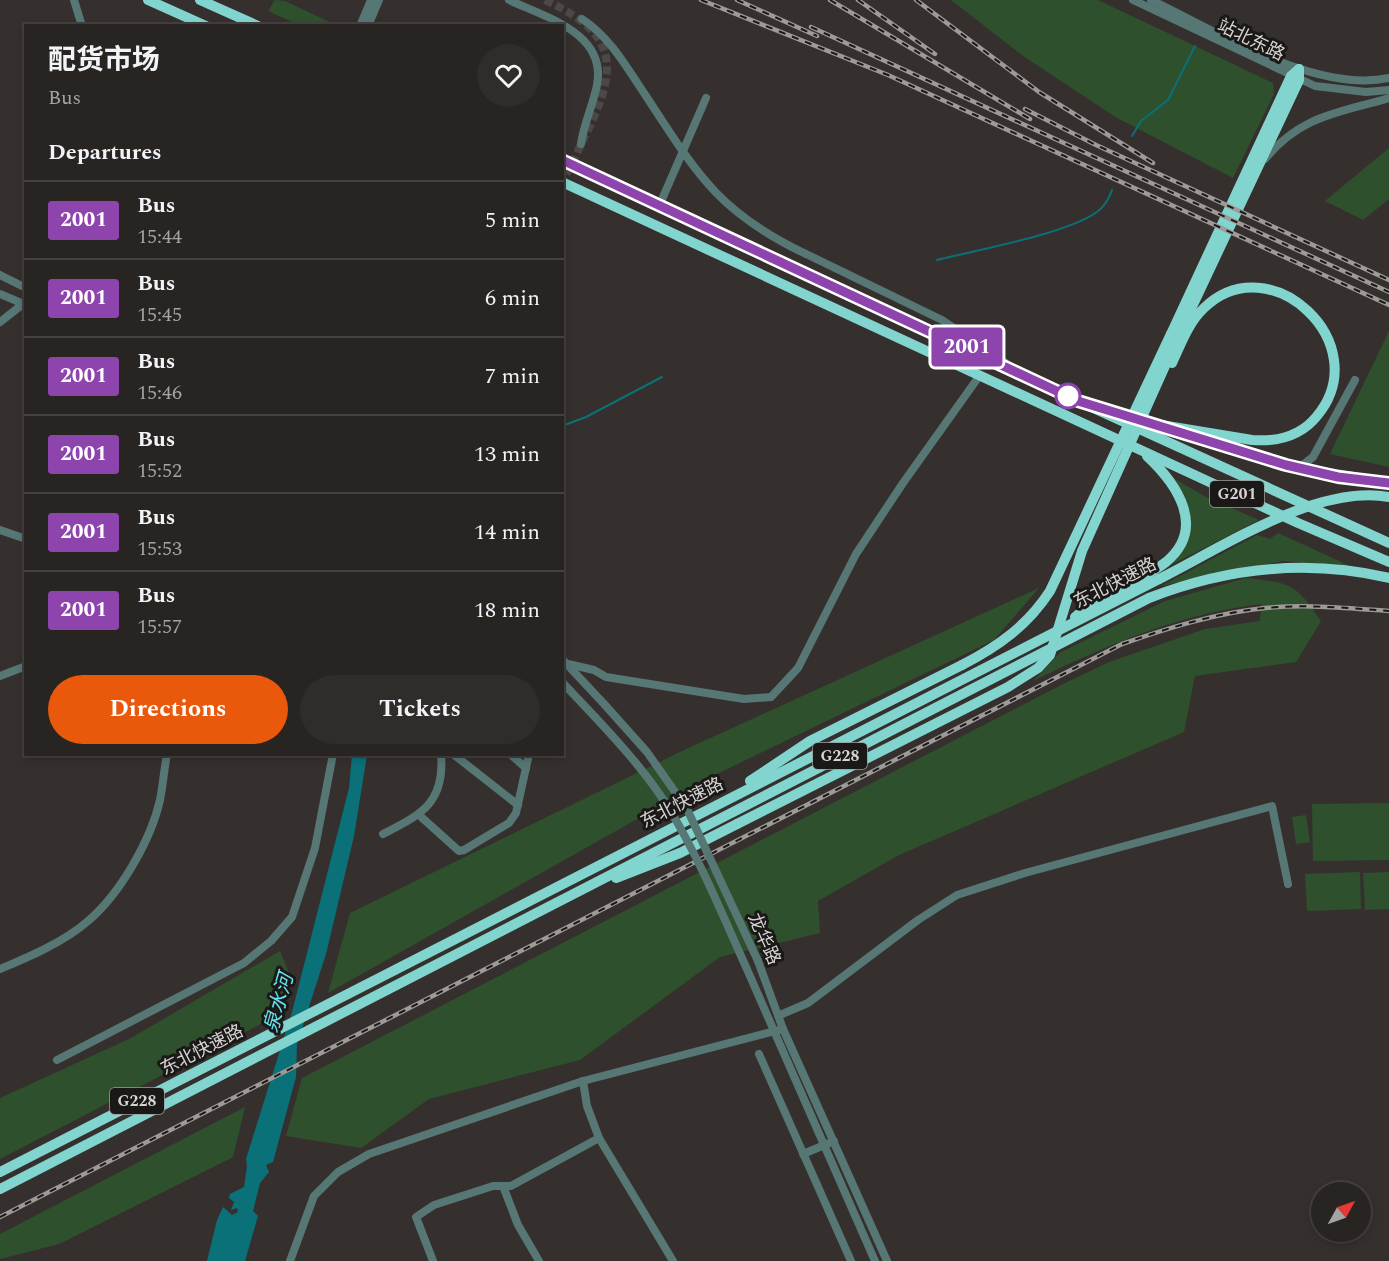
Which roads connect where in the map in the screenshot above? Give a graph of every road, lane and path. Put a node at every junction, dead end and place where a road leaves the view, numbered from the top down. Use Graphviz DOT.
graph roads {
  1 [pos="74,0"];
  2 [pos="148,0"];
  3 [pos="200,0"];
  4 [pos="371,0"];
  5 [pos="380,0"];
  6 [pos="508,0"];
  7 [pos="1151,0"];
  8 [pos="1138,1"];
  9 [pos="582,19"];
  10 [pos="81,24"];
  11 [pos="202,24"];
  12 [pos="254,24"];
  13 [pos="361,24"];
  14 [pos="369,24"];
  15 [pos="562,24"];
  16 [pos="564,25"];
  17 [pos="1296,75"];
  18 [pos="1389,78"];
  19 [pos="1389,90"];
  20 [pos="706,98"];
  21 [pos="1389,98"];
  22 [pos="581,144"];
  23 [pos="564,161"];
  24 [pos="1254,175"];
  25 [pos="564,183"];
  26 [pos="660,204"];
  27 [pos="0,275"];
  28 [pos="24,287"];
  29 [pos="0,294"];
  30 [pos="24,304"];
  31 [pos="0,309"];
  32 [pos="8,313"];
  33 [pos="0,322"];
  34 [pos="1177,337"];
  35 [pos="1014,369"];
  36 [pos="980,375"];
  37 [pos="1355,380"];
  38 [pos="1078,401"];
  39 [pos="1161,425"];
  40 [pos="1132,445"];
  41 [pos="1299,468"];
  42 [pos="1389,483"];
  43 [pos="1389,497"];
  44 [pos="0,530"];
  45 [pos="24,538"];
  46 [pos="1389,543"];
  47 [pos="1389,562"];
  48 [pos="1389,578"];
  49 [pos="1060,629"];
  50 [pos="565,662"];
  51 [pos="24,667"];
  52 [pos="0,676"];
  53 [pos="564,684"];
  54 [pos="166,756"];
  55 [pos="333,756"];
  56 [pos="441,756"];
  57 [pos="456,756"];
  58 [pos="512,756"];
  59 [pos="529,756"];
  60 [pos="526,768"];
  61 [pos="717,804"];
  62 [pos="518,805"];
  63 [pos="419,815"];
  64 [pos="383,834"];
  65 [pos="1288,884"];
  66 [pos="579,891"];
  67 [pos="0,969"];
  68 [pos="780,1015"];
  69 [pos="783,1029"];
  70 [pos="772,1031"];
  71 [pos="759,1054"];
  72 [pos="57,1060"];
  73 [pos="583,1081"];
  74 [pos="599,1138"];
  75 [pos="834,1141"];
  76 [pos="822,1143"];
  77 [pos="803,1154"];
  78 [pos="0,1172"];
  79 [pos="503,1186"];
  80 [pos="0,1189"];
  81 [pos="290,1261"];
  82 [pos="433,1261"];
  83 [pos="539,1261"];
  84 [pos="673,1261"];
  85 [pos="851,1261"];
  86 [pos="875,1261"];
  87 [pos="887,1261"];
  1 -- 10 [label="street"];
  2 -- 11 [label="highway"];
  3 -- 12 [label="highway"];
  4 -- 13 [label="street"];
  5 -- 14 [label="street"];
  6 -- 15 [label="street, bridge"];
  7 -- 17 [label="street, 站北东路"];
  8 -- 17 [label="street, 站北东路"];
  9 -- 35 [label="street, bridge"];
  16 -- 22 [label="street, bridge"];
  17 -- 18 [label="street"];
  17 -- 19 [label="street"];
  17 -- 24 [label="highway"];
  17 -- 34 [label="highway"];
  20 -- 26 [label="street"];
  21 -- 24 [label="street"];
  23 -- 26 [label="highway, G201"];
  24 -- 34 [label="highway"];
  25 -- 36 [label="highway, G201"];
  26 -- 35 [label="highway, G201"];
  27 -- 28 [label="street"];
  29 -- 30 [label="street"];
  30 -- 32 [label="street"];
  31 -- 32 [label="street"];
  32 -- 33 [label="street"];
  34 -- 39 [label="highway"];
  34 -- 61 [label="highway, bridge"];
  34 -- 66 [label="highway, bridge"];
  35 -- 38 [label="highway, G201"];
  36 -- 40 [label="highway, G201"];
  36 -- 50 [label="street"];
  37 -- 41 [label="street"];
  38 -- 39 [label="highway"];
  38 -- 46 [label="highway, G201"];
  39 -- 41 [label="highway"];
  40 -- 47 [label="highway, G201"];
  40 -- 49 [label="highway"];
  41 -- 42 [label="highway"];
  43 -- 49 [label="highway, 东北快速路 / G228, bridge"];
  44 -- 45 [label="street"];
  48 -- 66 [label="highway, 东北快速路 / G228"];
  49 -- 61 [label="highway, 东北快速路 / G228"];
  50 -- 68 [label="street, 龙华路, bridge"];
  51 -- 52 [label="street"];
  53 -- 70 [label="street, 龙华路, bridge"];
  54 -- 67 [label="street"];
  55 -- 72 [label="street"];
  56 -- 63 [label="street"];
  57 -- 62 [label="street"];
  58 -- 60 [label="street"];
  59 -- 60 [label="street"];
  60 -- 62 [label="street"];
  61 -- 78 [label="highway, 东北快速路 / G228"];
  62 -- 63 [label="street"];
  63 -- 64 [label="street"];
  65 -- 68 [label="street"];
  66 -- 80 [label="highway, 东北快速路 / G228"];
  68 -- 69 [label="street, 龙华路"];
  69 -- 70 [label="street"];
  69 -- 75 [label="street, 龙华路"];
  70 -- 73 [label="street"];
  70 -- 76 [label="street, 龙华路"];
  71 -- 77 [label="street"];
  73 -- 74 [label="street"];
  73 -- 81 [label="street"];
  74 -- 79 [label="street"];
  74 -- 84 [label="street"];
  75 -- 76 [label="street"];
  75 -- 87 [label="street, 龙华路"];
  76 -- 77 [label="street"];
  76 -- 86 [label="street, 龙华路"];
  77 -- 85 [label="street"];
  79 -- 82 [label="street"];
  79 -- 83 [label="street"];
}
